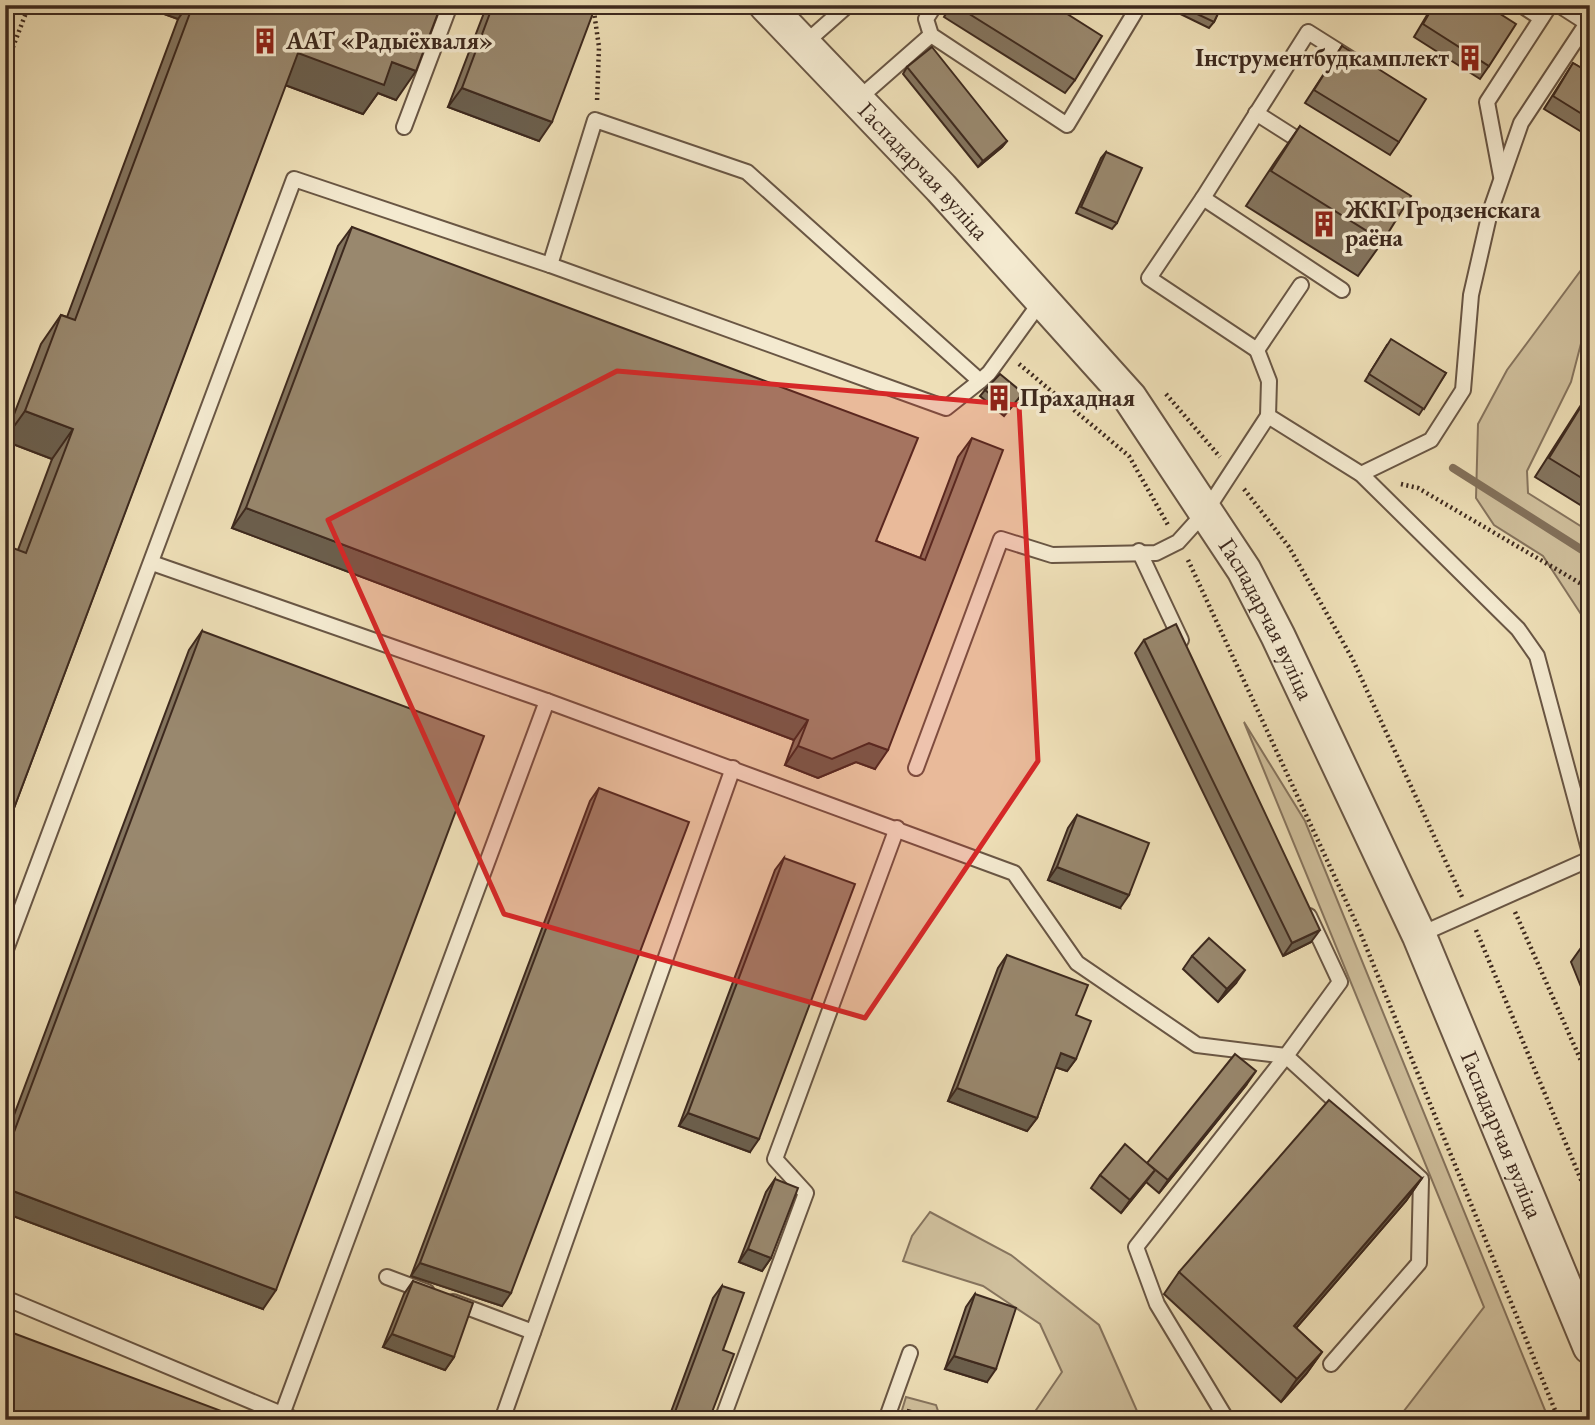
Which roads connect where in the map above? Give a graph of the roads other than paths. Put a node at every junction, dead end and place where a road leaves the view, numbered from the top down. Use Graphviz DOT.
graph roads {
  1 [pos="450,5"];
  2 [pos="766,5"];
  3 [pos="848,5"];
  4 [pos="935,5"];
  5 [pos="1125,5"];
  6 [pos="1521,5"];
  7 [pos="1550,5"];
  8 [pos="1559,5"];
  9 [pos="1541,18"];
  10 [pos="1588,19"];
  11 [pos="931,35"];
  12 [pos="803,45"];
  13 [pos="1362,66"];
  14 [pos="856,101"];
  15 [pos="1256,113"];
  16 [pos="404,127"];
  17 [pos="1324,155"];
  18 [pos="1502,179"];
  19 [pos="1203,198"];
  20 [pos="550,265"];
  21 [pos="1301,285"];
  22 [pos="1342,290"];
  23 [pos="1042,300"];
  24 [pos="1257,350"];
  25 [pos="980,380"];
  26 [pos="1268,416"];
  27 [pos="1361,474"];
  28 [pos="1206,511"];
  29 [pos="1139,551"];
  30 [pos="152,563"];
  31 [pos="1187,652"];
  32 [pos="548,701"];
  33 [pos="733,768"];
  34 [pos="916,768"];
  35 [pos="897,828"];
  36 [pos="1590,853"];
  37 [pos="1590,859"];
  38 [pos="1304,906"];
  39 [pos="1419,935"];
  40 [pos="5,952"];
  41 [pos="1286,1056"];
  42 [pos="387,1277"];
  43 [pos="5,1298"];
  44 [pos="534,1332"];
  45 [pos="1590,1347"];
  46 [pos="910,1353"];
  47 [pos="1331,1364"];
  48 [pos="281,1417"];
  49 [pos="296,1420"];
  50 [pos="502,1420"];
  51 [pos="722,1420"];
  52 [pos="886,1420"];
  53 [pos="1227,1420"];
  1 -- 16 [label="lane"];
  2 -- 12 [label="street, Гаспадарчая вуліца"];
  3 -- 12 [label="lane"];
  4 -- 11 [label="lane"];
  5 -- 11 [label="lane"];
  6 -- 9 [label="lane"];
  7 -- 9 [label="lane"];
  8 -- 10 [label="lane"];
  9 -- 18 [label="lane"];
  10 -- 18 [label="lane"];
  11 -- 14 [label="lane"];
  12 -- 14 [label="street, Гаспадарчая вуліца"];
  13 -- 15 [label="lane"];
  14 -- 23 [label="street, Гаспадарчая вуліца"];
  15 -- 17 [label="lane"];
  15 -- 19 [label="lane"];
  18 -- 27 [label="lane"];
  19 -- 22 [label="lane"];
  19 -- 24 [label="lane"];
  20 -- 25 [label="lane"];
  20 -- 25 [label="lane"];
  20 -- 30 [label="lane"];
  21 -- 24 [label="lane"];
  23 -- 25 [label="lane"];
  23 -- 28 [label="street, Гаспадарчая вуліца"];
  24 -- 26 [label="lane"];
  26 -- 27 [label="lane"];
  26 -- 28 [label="lane"];
  27 -- 36 [label="lane"];
  28 -- 29 [label="lane"];
  28 -- 39 [label="street, Гаспадарчая вуліца"];
  29 -- 31 [label="lane"];
  29 -- 34 [label="lane"];
  30 -- 32 [label="lane"];
  30 -- 40 [label="lane"];
  32 -- 33 [label="lane"];
  32 -- 48 [label="lane"];
  33 -- 35 [label="lane"];
  33 -- 44 [label="lane"];
  35 -- 41 [label="lane"];
  35 -- 51 [label="lane"];
  37 -- 39 [label="lane"];
  38 -- 41 [label="lane"];
  39 -- 45 [label="street, Гаспадарчая вуліца"];
  41 -- 47 [label="lane"];
  41 -- 53 [label="lane"];
  42 -- 44 [label="lane"];
  43 -- 48 [label="lane"];
  44 -- 50 [label="lane"];
  46 -- 52 [label="lane"];
  48 -- 49 [label="lane"];
}
